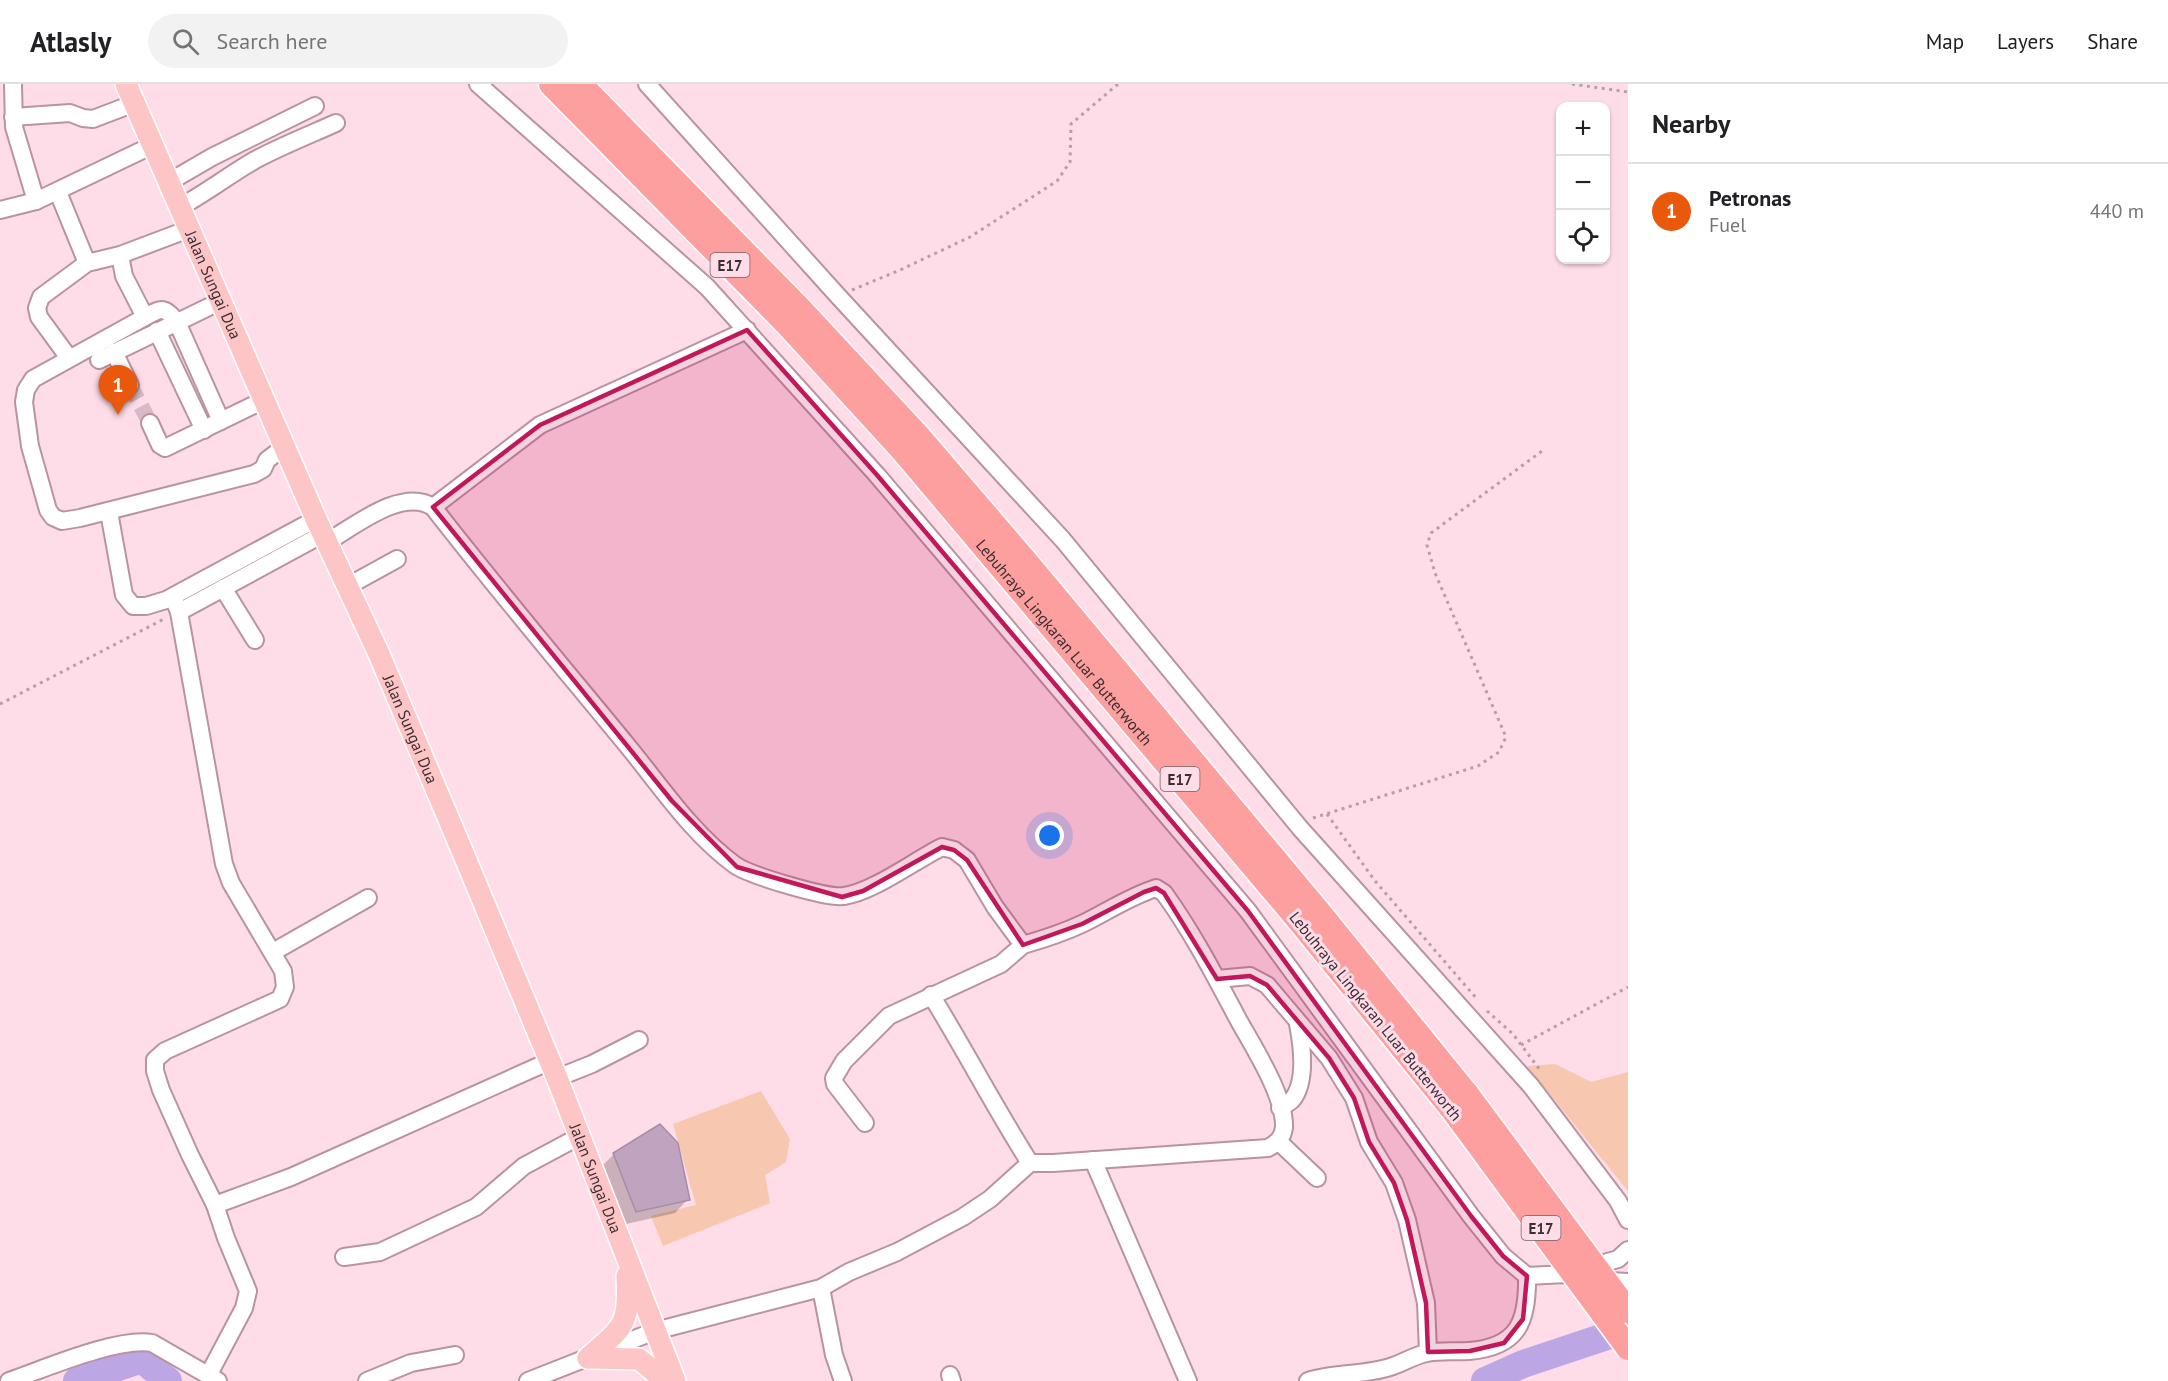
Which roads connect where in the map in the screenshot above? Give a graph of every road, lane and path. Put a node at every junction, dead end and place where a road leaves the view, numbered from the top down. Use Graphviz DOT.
graph roads {
  1 [pos="13,84"];
  2 [pos="478,84"];
  3 [pos="551,84"];
  4 [pos="580,84"];
  5 [pos="647,84"];
  6 [pos="1118,84"];
  7 [pos="1572,84"];
  8 [pos="1628,92"];
  9 [pos="130,93"];
  10 [pos="315,106"];
  11 [pos="13,117"];
  12 [pos="336,123"];
  13 [pos="153,145"];
  14 [pos="169,182"];
  15 [pos="58,192"];
  16 [pos="36,201"];
  17 [pos="180,207"];
  18 [pos="0,210"];
  19 [pos="189,229"];
  20 [pos="120,255"];
  21 [pos="87,263"];
  22 [pos="838,296"];
  23 [pos="221,301"];
  24 [pos="145,317"];
  25 [pos="177,322"];
  26 [pos="747,330"];
  27 [pos="157,331"];
  28 [pos="69,357"];
  29 [pos="130,385"];
  30 [pos="264,400"];
  31 [pos="221,422"];
  32 [pos="150,423"];
  33 [pos="204,430"];
  34 [pos="912,445"];
  35 [pos="284,447"];
  36 [pos="1542,451"];
  37 [pos="433,507"];
  38 [pos="109,512"];
  39 [pos="322,532"];
  40 [pos="397,558"];
  41 [pos="348,586"];
  42 [pos="223,588"];
  43 [pos="176,604"];
  44 [pos="255,640"];
  45 [pos="0,704"];
  46 [pos="1327,814"];
  47 [pos="1300,828"];
  48 [pos="369,898"];
  49 [pos="1023,945"];
  50 [pos="273,952"];
  51 [pos="1216,979"];
  52 [pos="1628,987"];
  53 [pos="931,995"];
  54 [pos="1479,1002"];
  55 [pos="1486,1010"];
  56 [pos="1298,1023"];
  57 [pos="639,1040"];
  58 [pos="1521,1044"];
  59 [pos="554,1070"];
  60 [pos="1545,1076"];
  61 [pos="1459,1101"];
  62 [pos="1280,1108"];
  63 [pos="865,1123"];
  64 [pos="580,1136"];
  65 [pos="1279,1142"];
  66 [pos="1093,1160"];
  67 [pos="1030,1163"];
  68 [pos="1317,1178"];
  69 [pos="215,1205"];
  70 [pos="1628,1220"];
  71 [pos="1628,1250"];
  72 [pos="626,1255"];
  73 [pos="344,1257"];
  74 [pos="1586,1273"];
  75 [pos="1527,1276"];
  76 [pos="1628,1282"];
  77 [pos="821,1288"];
  78 [pos="1628,1311"];
  79 [pos="655,1331"];
  80 [pos="1628,1348"];
  81 [pos="1428,1353"];
  82 [pos="455,1355"];
  83 [pos="588,1358"];
  84 [pos="213,1378"];
  85 [pos="9,1381"];
  86 [pos="367,1381"];
  87 [pos="528,1381"];
  88 [pos="661,1381"];
  89 [pos="675,1381"];
  90 [pos="843,1381"];
  91 [pos="1188,1381"];
  92 [pos="1308,1381"];
  1 -- 11 [label="street"];
  2 -- 26 [label="street"];
  3 -- 34 [label="highway, Lebuhraya Lingkaran Luar Butterworth / E17"];
  4 -- 34 [label="highway, Lebuhraya Lingkaran Luar Butterworth / E17"];
  5 -- 22 [label="street"];
  6 -- 22 [label="path"];
  7 -- 8 [label="path"];
  9 -- 11 [label="street"];
  9 -- 13 [label="main road, Jalan Sungai Dua"];
  10 -- 14 [label="street"];
  11 -- 16 [label="street"];
  12 -- 17 [label="street"];
  13 -- 14 [label="main road, Jalan Sungai Dua"];
  13 -- 15 [label="street"];
  14 -- 17 [label="main road, Jalan Sungai Dua"];
  15 -- 16 [label="street"];
  15 -- 21 [label="street"];
  16 -- 18 [label="street"];
  17 -- 19 [label="main road, Jalan Sungai Dua"];
  19 -- 20 [label="street"];
  19 -- 23 [label="main road, Jalan Sungai Dua"];
  20 -- 21 [label="street"];
  20 -- 24 [label="street"];
  21 -- 28 [label="street"];
  22 -- 47 [label="street"];
  23 -- 25 [label="street"];
  23 -- 30 [label="main road, Jalan Sungai Dua"];
  24 -- 25 [label="street"];
  24 -- 28 [label="street"];
  25 -- 27 [label="street"];
  25 -- 31 [label="street"];
  26 -- 37 [label="street"];
  26 -- 75 [label="street"];
  27 -- 29 [label="street"];
  27 -- 33 [label="street"];
  28 -- 38 [label="street"];
  30 -- 31 [label="street"];
  30 -- 35 [label="main road, Jalan Sungai Dua"];
  31 -- 33 [label="street"];
  32 -- 33 [label="street"];
  34 -- 61 [label="highway, Lebuhraya Lingkaran Luar Butterworth / E17"];
  35 -- 38 [label="street"];
  35 -- 39 [label="main road, Jalan Sungai Dua"];
  36 -- 46 [label="path"];
  37 -- 39 [label="street"];
  37 -- 49 [label="street"];
  38 -- 43 [label="street"];
  39 -- 41 [label="main road, Jalan Sungai Dua"];
  39 -- 42 [label="street"];
  39 -- 43 [label="street"];
  40 -- 41 [label="street"];
  41 -- 59 [label="main road, Jalan Sungai Dua"];
  42 -- 43 [label="street"];
  42 -- 44 [label="street"];
  43 -- 45 [label="path"];
  43 -- 50 [label="street"];
  46 -- 47 [label="path"];
  46 -- 54 [label="path"];
  47 -- 70 [label="street"];
  48 -- 50 [label="street"];
  49 -- 51 [label="street"];
  49 -- 53 [label="street"];
  50 -- 69 [label="street"];
  51 -- 56 [label="street"];
  51 -- 62 [label="street"];
  52 -- 58 [label="path"];
  53 -- 63 [label="street"];
  53 -- 67 [label="street"];
  55 -- 58 [label="path"];
  56 -- 62 [label="street"];
  56 -- 81 [label="street"];
  57 -- 59 [label="street"];
  58 -- 60 [label="path"];
  59 -- 64 [label="main road, Jalan Sungai Dua"];
  59 -- 69 [label="street"];
  61 -- 78 [label="highway, Lebuhraya Lingkaran Luar Butterworth / E17, bridge"];
  61 -- 80 [label="highway, Lebuhraya Lingkaran Luar Butterworth / E17, bridge"];
  62 -- 65 [label="street"];
  64 -- 72 [label="main road, Jalan Sungai Dua"];
  64 -- 73 [label="street"];
  65 -- 66 [label="street"];
  65 -- 68 [label="street"];
  66 -- 67 [label="street"];
  66 -- 91 [label="street"];
  67 -- 77 [label="street"];
  69 -- 84 [label="street"];
  71 -- 74 [label="street"];
  72 -- 79 [label="main road, Jalan Sungai Dua"];
  72 -- 83 [label="main road"];
  74 -- 75 [label="street"];
  74 -- 76 [label="street"];
  75 -- 81 [label="street"];
  77 -- 79 [label="street"];
  77 -- 90 [label="street"];
  79 -- 83 [label="street"];
  79 -- 89 [label="main road, Jalan Sungai Dua"];
  81 -- 92 [label="street"];
  82 -- 86 [label="street"];
  83 -- 87 [label="street"];
  83 -- 88 [label="main road"];
  84 -- 85 [label="street"];
}
